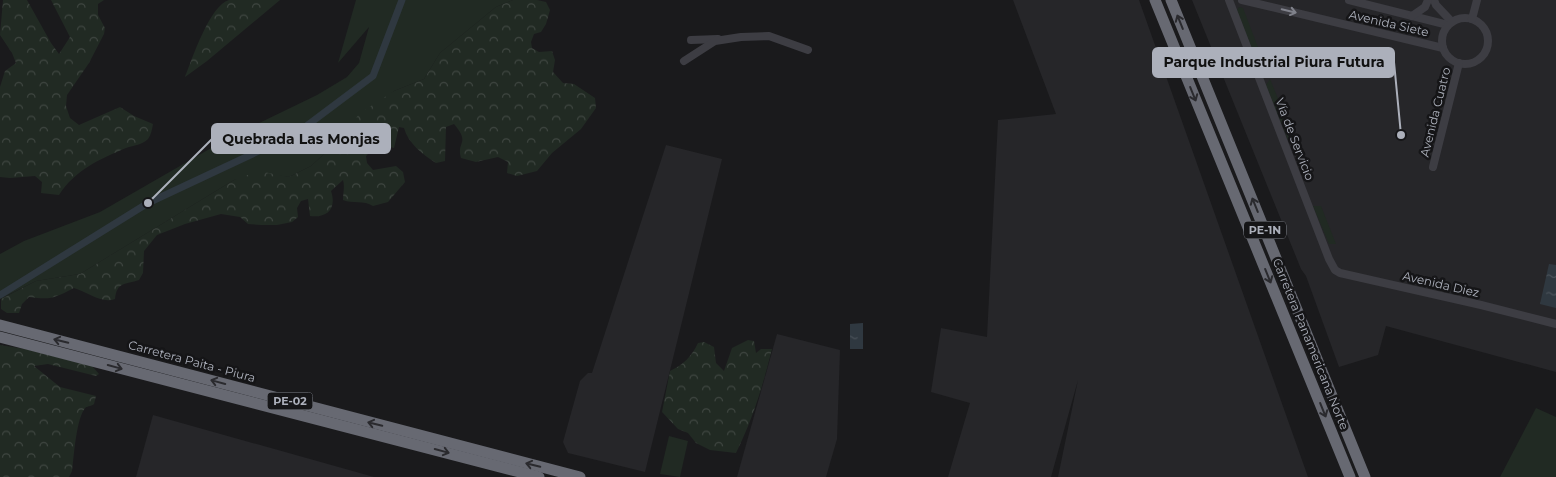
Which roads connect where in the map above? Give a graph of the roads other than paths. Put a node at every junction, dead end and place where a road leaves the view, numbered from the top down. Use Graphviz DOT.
graph roads {
  1 [pos="1155,0"];
  2 [pos="1171,0"];
  3 [pos="1229,0"];
  4 [pos="1242,0"];
  5 [pos="1349,0"];
  6 [pos="1428,0"];
  7 [pos="1434,0"];
  8 [pos="1477,0"];
  9 [pos="1412,16"];
  10 [pos="1472,19"];
  11 [pos="1450,24"];
  12 [pos="726,39"];
  13 [pos="691,40"];
  14 [pos="1443,48"];
  15 [pos="808,50"];
  16 [pos="684,60"];
  17 [pos="1459,63"];
  18 [pos="1433,167"];
  19 [pos="1241,172"];
  20 [pos="1228,178"];
  21 [pos="1329,259"];
  22 [pos="1556,324"];
  23 [pos="0,325"];
  24 [pos="0,337"];
  25 [pos="1337,443"];
  26 [pos="1359,461"];
  27 [pos="539,477"];
  28 [pos="580,477"];
  29 [pos="1344,477"];
  30 [pos="1350,477"];
  31 [pos="1365,477"];
  32 [pos="1369,477"];
  1 -- 20 [label="highway, Carretera Panamericana Norte / PE-1N, one-way"];
  19 -- 2 [label="highway, Carretera Panamericana Norte / PE-1N, one-way"];
  3 -- 21 [label="street, Vía de Servicio"];
  4 -- 14 [label="street, Avenida Siete, one-way"];
  5 -- 9 [label="street, Avenida Siete"];
  6 -- 9 [label="street"];
  7 -- 11 [label="street"];
  8 -- 10 [label="street"];
  9 -- 11 [label="street, Avenida Siete"];
  10 -- 11 [label="street"];
  10 -- 17 [label="street"];
  11 -- 14 [label="street"];
  12 -- 13 [label="street"];
  12 -- 15 [label="street"];
  12 -- 16 [label="street"];
  14 -- 17 [label="street"];
  17 -- 18 [label="street, Avenida Cuatro"];
  19 -- 20 [label="highway"];
  26 -- 19 [label="highway, Carretera Panamericana Norte / PE-1N, one-way"];
  20 -- 25 [label="highway, Carretera Panamericana Norte / PE-1N, one-way"];
  21 -- 22 [label="street, Avenida Diez"];
  28 -- 23 [label="highway, Carretera Paita - Piura / PE-02, one-way"];
  24 -- 27 [label="highway, Carretera Paita - Piura / PE-02, one-way"];
  25 -- 29 [label="highway"];
  25 -- 30 [label="highway, Carretera Panamericana Norte / PE-1N"];
  26 -- 31 [label="highway, Carretera Panamericana Norte / PE-1N"];
  26 -- 32 [label="highway"];
}
